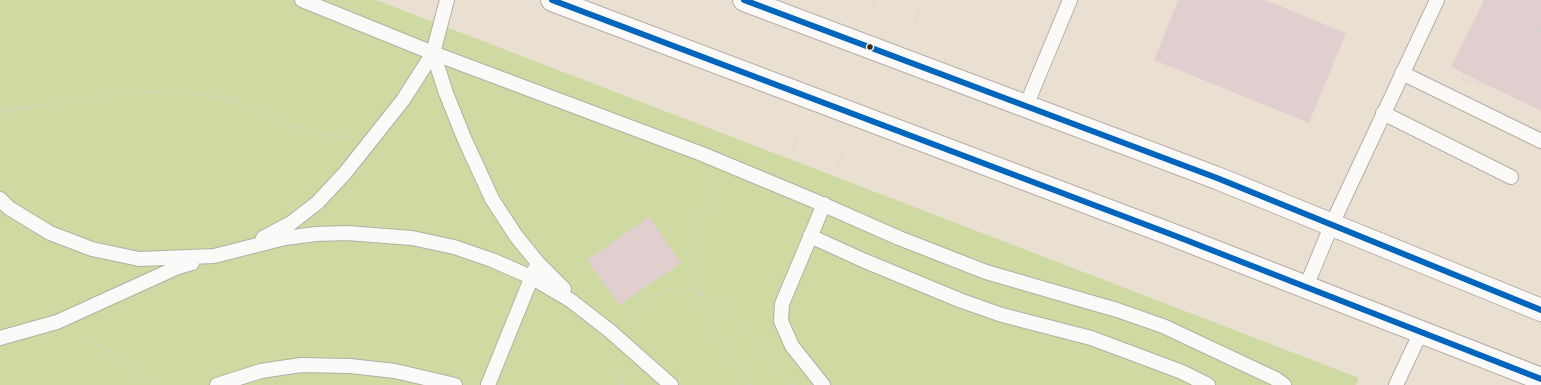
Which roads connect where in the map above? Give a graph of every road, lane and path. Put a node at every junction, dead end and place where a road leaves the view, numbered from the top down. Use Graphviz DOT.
graph roads {
  1 [pos="302,0"];
  2 [pos="448,0"];
  3 [pos="552,0"];
  4 [pos="744,0"];
  5 [pos="874,0"];
  6 [pos="1070,0"];
  7 [pos="1437,0"];
  8 [pos="920,8"];
  9 [pos="871,9"];
  10 [pos="914,25"];
  11 [pos="1541,31"];
  12 [pos="433,53"];
  13 [pos="1402,73"];
  14 [pos="1433,88"];
  15 [pos="1541,92"];
  16 [pos="1541,96"];
  17 [pos="1026,106"];
  18 [pos="0,112"];
  19 [pos="1384,113"];
  20 [pos="798,135"];
  21 [pos="372,139"];
  22 [pos="1541,141"];
  23 [pos="793,149"];
  24 [pos="843,153"];
  25 [pos="731,165"];
  26 [pos="838,166"];
  27 [pos="1511,177"];
  28 [pos="0,199"];
  29 [pos="824,204"];
  30 [pos="1332,224"];
  31 [pos="810,236"];
  32 [pos="214,256"];
  33 [pos="538,263"];
  34 [pos="531,276"];
  35 [pos="1306,287"];
  36 [pos="699,292"];
  37 [pos="1541,310"];
  38 [pos="57,322"];
  39 [pos="610,330"];
  40 [pos="1422,332"];
  41 [pos="0,338"];
  42 [pos="628,346"];
  43 [pos="1541,379"];
  44 [pos="149,385"];
  45 [pos="217,385"];
  46 [pos="455,385"];
  47 [pos="488,385"];
  48 [pos="671,385"];
  49 [pos="752,385"];
  50 [pos="792,385"];
  51 [pos="823,385"];
  52 [pos="1208,385"];
  53 [pos="1284,385"];
  54 [pos="1396,385"];
  1 -- 12 [label="lane"];
  2 -- 12 [label="lane"];
  3 -- 35 [label="street"];
  4 -- 17 [label="street"];
  5 -- 9 [label="path"];
  6 -- 17 [label="lane"];
  7 -- 13 [label="lane"];
  8 -- 10 [label="path"];
  11 -- 15 [label="path"];
  12 -- 21 [label="lane"];
  12 -- 25 [label="lane"];
  12 -- 33 [label="lane"];
  13 -- 14 [label="lane"];
  13 -- 19 [label="lane"];
  14 -- 16 [label="path"];
  14 -- 22 [label="lane"];
  17 -- 30 [label="street"];
  18 -- 21 [label="path"];
  19 -- 27 [label="lane"];
  19 -- 30 [label="lane"];
  20 -- 23 [label="path"];
  21 -- 32 [label="lane"];
  24 -- 26 [label="path"];
  25 -- 29 [label="lane"];
  25 -- 36 [label="path"];
  28 -- 32 [label="lane"];
  29 -- 31 [label="lane"];
  29 -- 53 [label="lane"];
  30 -- 35 [label="lane"];
  30 -- 37 [label="street"];
  31 -- 51 [label="lane"];
  31 -- 52 [label="lane"];
  32 -- 34 [label="lane"];
  32 -- 38 [label="lane"];
  33 -- 34 [label="lane"];
  33 -- 39 [label="lane"];
  34 -- 39 [label="lane"];
  34 -- 47 [label="lane"];
  35 -- 40 [label="street"];
  36 -- 42 [label="path"];
  36 -- 49 [label="path"];
  36 -- 50 [label="path"];
  38 -- 41 [label="lane"];
  38 -- 44 [label="path"];
  39 -- 42 [label="lane"];
  40 -- 43 [label="street"];
  40 -- 54 [label="lane"];
  42 -- 48 [label="lane"];
  45 -- 46 [label="lane"];
}
